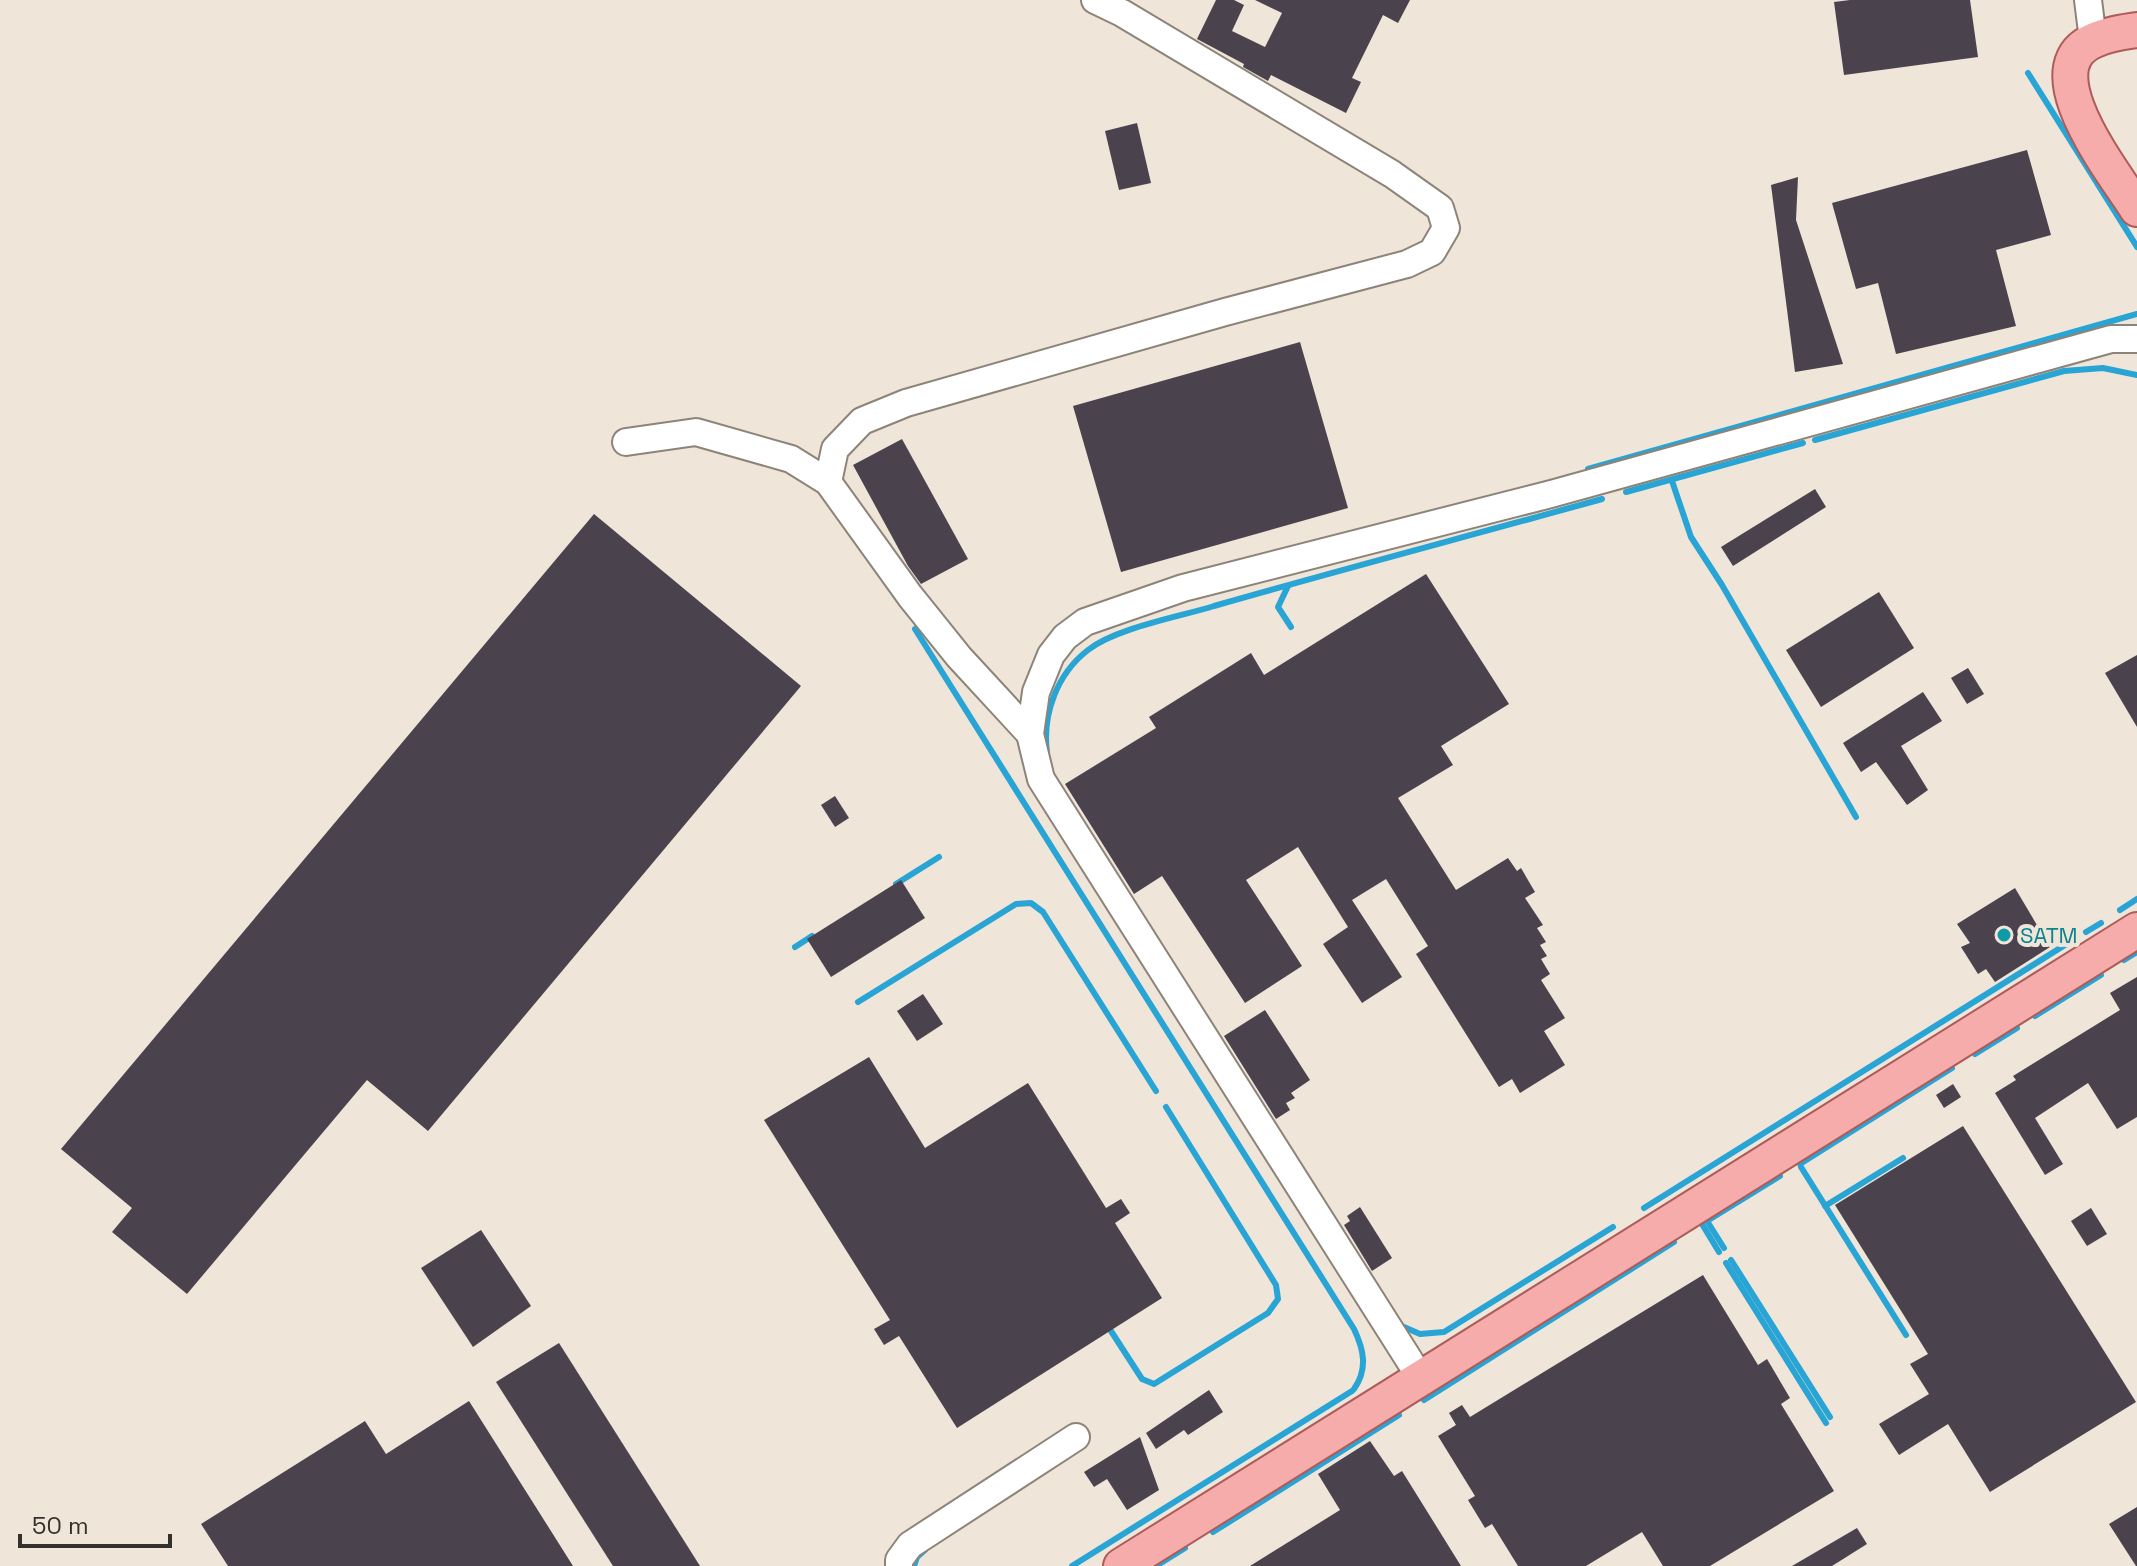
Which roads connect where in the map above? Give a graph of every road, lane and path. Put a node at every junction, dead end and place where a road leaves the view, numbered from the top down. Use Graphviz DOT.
graph roads {
  1 [pos="1095,0"];
  2 [pos="2088,0"];
  3 [pos="2133,30"];
  4 [pos="2093,40"];
  5 [pos="2137,209"];
  6 [pos="2137,339"];
  7 [pos="626,442"];
  8 [pos="828,482"];
  9 [pos="1030,734"];
  10 [pos="2137,930"];
  11 [pos="1420,1377"];
  12 [pos="1076,1437"];
  13 [pos="899,1566"];
  14 [pos="1121,1566"];
  1 -- 8 [label="street"];
  2 -- 4 [label="street"];
  3 -- 4 [label="main road"];
  4 -- 5 [label="main road"];
  6 -- 9 [label="street"];
  7 -- 8 [label="street"];
  8 -- 9 [label="street"];
  9 -- 11 [label="street"];
  10 -- 11 [label="main road"];
  11 -- 14 [label="main road"];
  12 -- 13 [label="street"];
}
